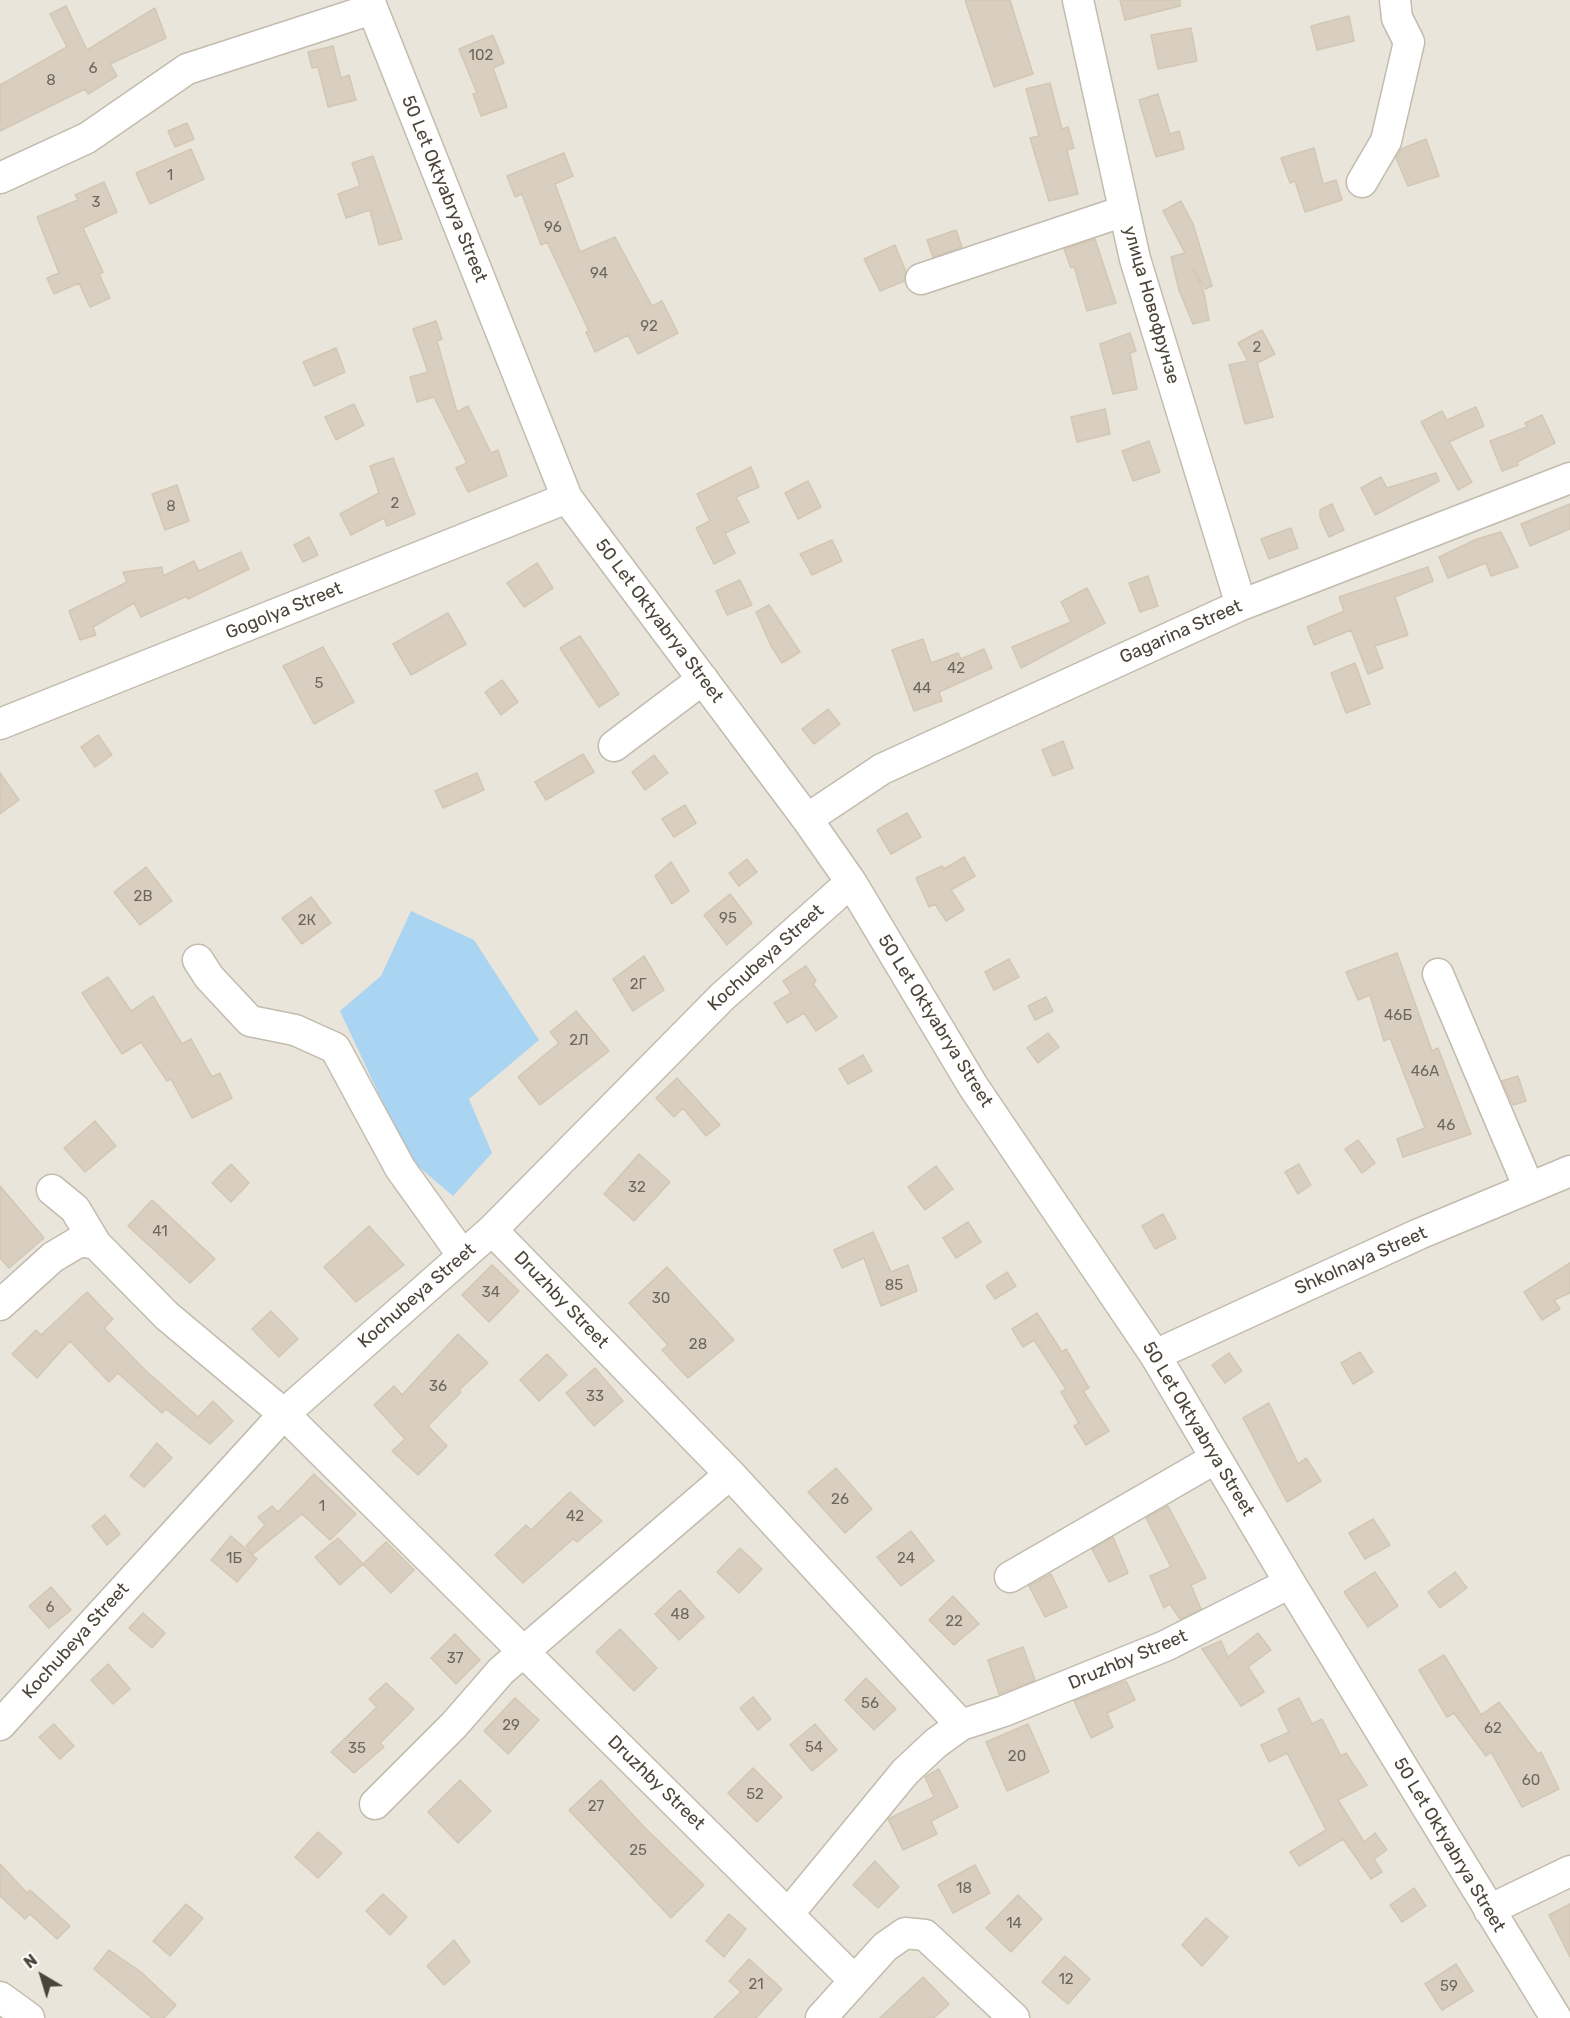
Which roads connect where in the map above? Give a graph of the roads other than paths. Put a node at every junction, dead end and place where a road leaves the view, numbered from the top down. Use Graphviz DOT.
graph roads {
  1 [pos="1078,0"];
  2 [pos="1395,0"];
  3 [pos="371,4"];
  4 [pos="0,178"];
  5 [pos="1362,182"];
  6 [pos="1124,211"];
  7 [pos="921,279"];
  8 [pos="1570,478"];
  9 [pos="567,498"];
  10 [pos="1241,605"];
  11 [pos="703,679"];
  12 [pos="0,724"];
  13 [pos="614,746"];
  14 [pos="807,819"];
  15 [pos="851,882"];
  16 [pos="198,960"];
  17 [pos="1438,974"];
  18 [pos="1570,1171"];
  19 [pos="1529,1188"];
  20 [pos="52,1190"];
  21 [pos="492,1230"];
  22 [pos="96,1244"];
  23 [pos="463,1256"];
  24 [pos="0,1305"];
  25 [pos="1155,1355"];
  26 [pos="284,1414"];
  27 [pos="1216,1458"];
  28 [pos="730,1474"];
  29 [pos="1011,1577"];
  30 [pos="1290,1583"];
  31 [pos="523,1652"];
  32 [pos="0,1725"];
  33 [pos="961,1725"];
  34 [pos="375,1804"];
  35 [pos="1570,1871"];
  36 [pos="1489,1910"];
  37 [pos="789,1913"];
  38 [pos="854,1980"];
  39 [pos="0,1997"];
  40 [pos="29,2018"];
  41 [pos="821,2018"];
  42 [pos="1014,2018"];
  43 [pos="1556,2018"];
  1 -- 6 [label="street, улица Новофрунзе"];
  2 -- 5 [label="street"];
  3 -- 4 [label="street"];
  3 -- 9 [label="street, 50 Let Oktyabrya Street"];
  6 -- 7 [label="street"];
  6 -- 10 [label="street, улица Новофрунзе"];
  8 -- 10 [label="street, Gagarina Street"];
  9 -- 11 [label="street, 50 Let Oktyabrya Street"];
  9 -- 12 [label="street, Gogolya Street"];
  10 -- 14 [label="street, Gagarina Street"];
  11 -- 13 [label="street"];
  11 -- 14 [label="street, 50 Let Oktyabrya Street"];
  14 -- 15 [label="street, 50 Let Oktyabrya Street"];
  15 -- 21 [label="street, Kochubeya Street"];
  15 -- 25 [label="street, 50 Let Oktyabrya Street"];
  16 -- 23 [label="street"];
  17 -- 19 [label="street"];
  18 -- 19 [label="street, Shkolnaya Street"];
  19 -- 25 [label="street, Shkolnaya Street"];
  20 -- 22 [label="street, Druzhby Street"];
  21 -- 23 [label="street, Kochubeya Street"];
  21 -- 28 [label="street, Druzhby Street"];
  22 -- 24 [label="street"];
  22 -- 26 [label="street, Druzhby Street"];
  23 -- 26 [label="street, Kochubeya Street"];
  25 -- 27 [label="street, 50 Let Oktyabrya Street"];
  26 -- 31 [label="street, Druzhby Street"];
  26 -- 32 [label="street, Kochubeya Street"];
  27 -- 29 [label="street"];
  27 -- 30 [label="street, 50 Let Oktyabrya Street"];
  28 -- 31 [label="street"];
  28 -- 33 [label="street, Druzhby Street"];
  30 -- 33 [label="street, Druzhby Street"];
  30 -- 36 [label="street, 50 Let Oktyabrya Street"];
  31 -- 34 [label="street"];
  31 -- 37 [label="street, Druzhby Street"];
  33 -- 37 [label="street, Druzhby Street"];
  35 -- 36 [label="street"];
  36 -- 43 [label="street, 50 Let Oktyabrya Street"];
  37 -- 38 [label="street, Druzhby Street"];
  38 -- 41 [label="street"];
  38 -- 42 [label="street"];
  39 -- 40 [label="street"];
}
